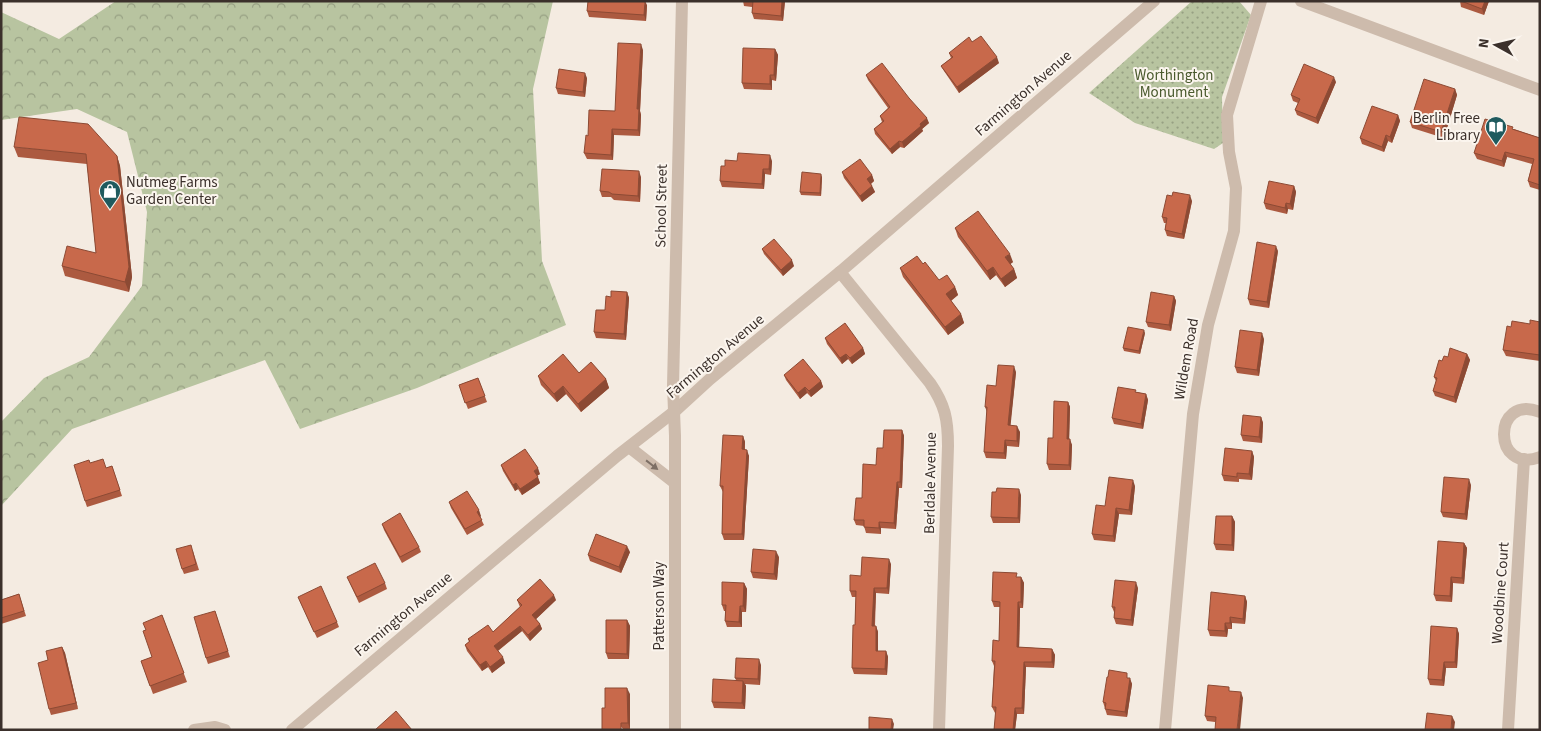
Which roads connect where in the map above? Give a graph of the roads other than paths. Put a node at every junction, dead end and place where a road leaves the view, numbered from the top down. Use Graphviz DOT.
graph roads {
  1 [pos="682,1"];
  2 [pos="1154,1"];
  3 [pos="1261,1"];
  4 [pos="1300,1"];
  5 [pos="1540,90"];
  6 [pos="840,272"];
  7 [pos="675,411"];
  8 [pos="1540,412"];
  9 [pos="629,447"];
  10 [pos="1540,457"];
  11 [pos="1524,459"];
  12 [pos="675,483"];
  13 [pos="194,730"];
  14 [pos="225,730"];
  15 [pos="292,730"];
  16 [pos="675,730"];
  17 [pos="939,730"];
  18 [pos="1165,730"];
  19 [pos="1508,730"];
  1 -- 7 [label="street, School Street"];
  2 -- 6 [label="street, Farmington Avenue"];
  3 -- 18 [label="street, Wildem Road"];
  4 -- 5 [label="street"];
  6 -- 7 [label="street, Farmington Avenue"];
  6 -- 17 [label="street, Berldale Avenue"];
  7 -- 9 [label="street, Farmington Avenue"];
  7 -- 12 [label="street, Patterson Way"];
  8 -- 11 [label="street"];
  9 -- 12 [label="street, one-way"];
  9 -- 15 [label="street, Farmington Avenue"];
  10 -- 11 [label="street"];
  11 -- 19 [label="street, Woodbine Court"];
  12 -- 16 [label="street, Patterson Way"];
  13 -- 14 [label="street"];
}
